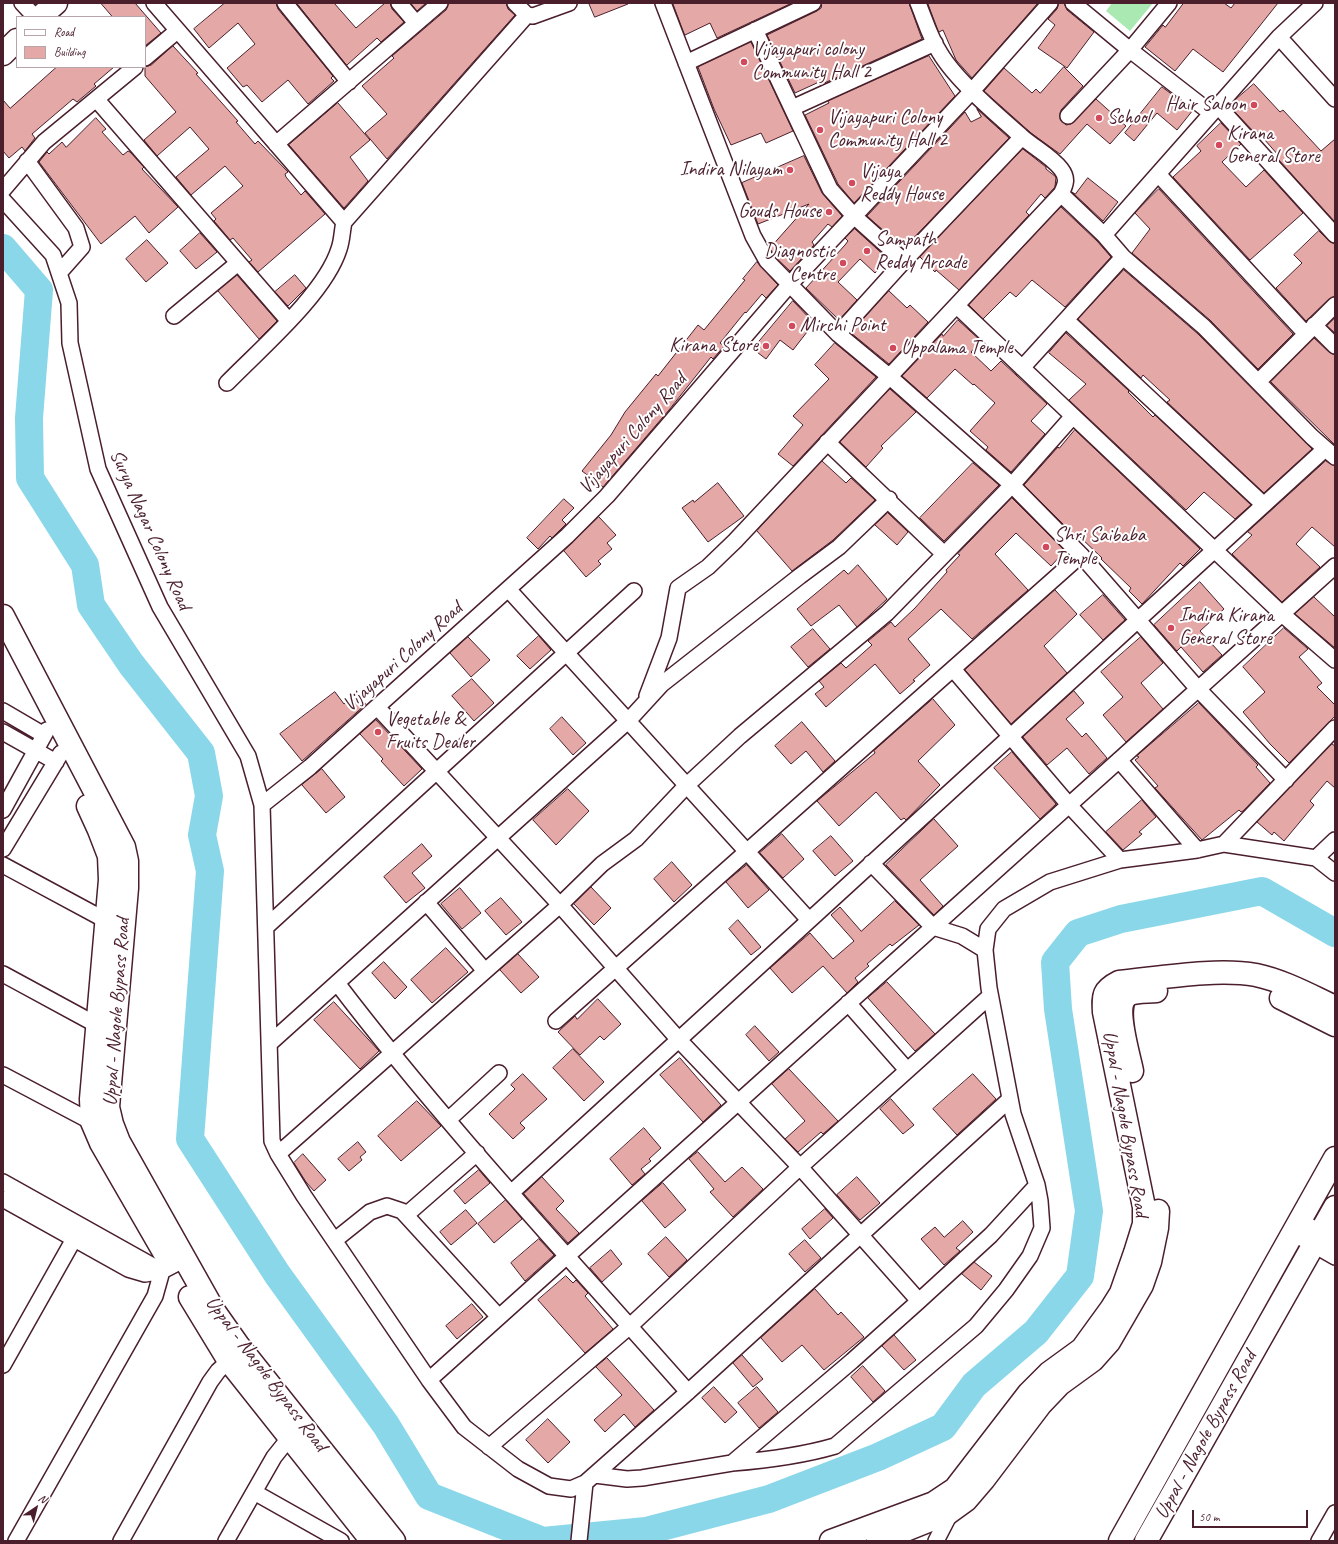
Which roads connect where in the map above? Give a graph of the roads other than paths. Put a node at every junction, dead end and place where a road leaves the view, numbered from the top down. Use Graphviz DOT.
graph roads {
  1 [pos="22,3"];
  2 [pos="56,3"];
  3 [pos="154,3"];
  4 [pos="285,3"];
  5 [pos="399,3"];
  6 [pos="440,3"];
  7 [pos="515,3"];
  8 [pos="569,3"];
  9 [pos="663,3"];
  10 [pos="813,3"];
  11 [pos="918,3"];
  12 [pos="1050,3"];
  13 [pos="1073,3"];
  14 [pos="1169,3"];
  15 [pos="1315,3"];
  16 [pos="553,7"];
  17 [pos="527,15"];
  18 [pos="34,16"];
  19 [pos="41,16"];
  20 [pos="416,23"];
  21 [pos="754,30"];
  22 [pos="177,31"];
  23 [pos="1279,37"];
  24 [pos="16,41"];
  25 [pos="934,43"];
  26 [pos="1130,50"];
  27 [pos="3,54"];
  28 [pos="146,57"];
  29 [pos="686,63"];
  30 [pos="134,68"];
  31 [pos="348,82"];
  32 [pos="972,91"];
  33 [pos="1335,99"];
  34 [pos="98,100"];
  35 [pos="792,108"];
  36 [pos="1214,110"];
  37 [pos="1068,116"];
  38 [pos="1022,137"];
  39 [pos="276,144"];
  40 [pos="27,161"];
  41 [pos="1158,174"];
  42 [pos="3,190"];
  43 [pos="1062,194"];
  44 [pos="3,200"];
  45 [pos="855,217"];
  46 [pos="344,222"];
  47 [pos="1104,235"];
  48 [pos="1335,235"];
  49 [pos="1123,257"];
  50 [pos="904,261"];
  51 [pos="238,262"];
  52 [pos="59,273"];
  53 [pos="790,284"];
  54 [pos="1335,305"];
  55 [pos="957,306"];
  56 [pos="174,316"];
  57 [pos="288,320"];
  58 [pos="1066,320"];
  59 [pos="1309,329"];
  60 [pos="838,334"];
  61 [pos="1335,346"];
  62 [pos="1022,368"];
  63 [pos="890,377"];
  64 [pos="1258,382"];
  65 [pos="227,383"];
  66 [pos="1073,416"];
  67 [pos="827,442"];
  68 [pos="1330,453"];
  69 [pos="1012,485"];
  70 [pos="889,499"];
  71 [pos="1264,505"];
  72 [pos="1214,550"];
  73 [pos="944,554"];
  74 [pos="1081,555"];
  75 [pos="1335,566"];
  76 [pos="508,589"];
  77 [pos="634,591"];
  78 [pos="1282,614"];
  79 [pos="3,616"];
  80 [pos="1137,621"];
  81 [pos="3,648"];
  82 [pos="568,653"];
  83 [pos="1335,660"];
  84 [pos="953,668"];
  85 [pos="1198,689"];
  86 [pos="645,703"];
  87 [pos="377,707"];
  88 [pos="3,711"];
  89 [pos="629,720"];
  90 [pos="1335,728"];
  91 [pos="3,732"];
  92 [pos="46,733"];
  93 [pos="1010,737"];
  94 [pos="36,751"];
  95 [pos="59,757"];
  96 [pos="1119,760"];
  97 [pos="435,771"];
  98 [pos="1286,780"];
  99 [pos="687,785"];
  100 [pos="262,805"];
  101 [pos="1069,805"];
  102 [pos="3,810"];
  103 [pos="497,838"];
  104 [pos="1335,840"];
  105 [pos="1224,844"];
  106 [pos="3,849"];
  107 [pos="747,850"];
  108 [pos="1197,850"];
  109 [pos="1316,858"];
  110 [pos="1120,860"];
  111 [pos="871,863"];
  112 [pos="3,865"];
  113 [pos="1335,873"];
  114 [pos="426,902"];
  115 [pos="560,905"];
  116 [pos="809,920"];
  117 [pos="106,921"];
  118 [pos="266,927"];
  119 [pos="933,927"];
  120 [pos="985,950"];
  121 [pos="614,968"];
  122 [pos="485,971"];
  123 [pos="3,974"];
  124 [pos="337,983"];
  125 [pos="990,996"];
  126 [pos="848,1003"];
  127 [pos="1335,1007"];
  128 [pos="556,1021"];
  129 [pos="97,1025"];
  130 [pos="1335,1025"];
  131 [pos="678,1040"];
  132 [pos="269,1044"];
  133 [pos="391,1054"];
  134 [pos="907,1070"];
  135 [pos="499,1073"];
  136 [pos="3,1075"];
  137 [pos="1010,1099"];
  138 [pos="737,1103"];
  139 [pos="448,1120"];
  140 [pos="92,1122"];
  141 [pos="476,1153"];
  142 [pos="278,1154"];
  143 [pos="1335,1158"];
  144 [pos="800,1167"];
  145 [pos="3,1182"];
  146 [pos="1037,1185"];
  147 [pos="511,1193"];
  148 [pos="3,1199"];
  149 [pos="1335,1207"];
  150 [pos="406,1215"];
  151 [pos="1297,1227"];
  152 [pos="860,1236"];
  153 [pos="74,1239"];
  154 [pos="1323,1239"];
  155 [pos="335,1240"];
  156 [pos="567,1256"];
  157 [pos="1335,1257"];
  158 [pos="173,1265"];
  159 [pos="918,1301"];
  160 [pos="499,1317"];
  161 [pos="630,1326"];
  162 [pos="229,1361"];
  163 [pos="3,1365"];
  164 [pos="429,1380"];
  165 [pos="688,1392"];
  166 [pos="290,1437"];
  167 [pos="489,1446"];
  168 [pos="732,1463"];
  169 [pos="590,1479"];
  170 [pos="254,1492"];
  171 [pos="947,1500"];
  172 [pos="1335,1512"];
  173 [pos="919,1532"];
  174 [pos="16,1541"];
  175 [pos="121,1541"];
  176 [pos="226,1541"];
  177 [pos="341,1541"];
  178 [pos="372,1541"];
  179 [pos="394,1541"];
  180 [pos="579,1541"];
  181 [pos="831,1541"];
  182 [pos="878,1541"];
  183 [pos="936,1541"];
  184 [pos="1120,1541"];
  185 [pos="1146,1541"];
  186 [pos="1319,1541"];
  1 -- 18 [label="street"];
  2 -- 19 [label="street"];
  3 -- 22 [label="street"];
  4 -- 31 [label="street"];
  5 -- 20 [label="street"];
  6 -- 20 [label="street"];
  7 -- 17 [label="street"];
  8 -- 16 [label="street"];
  9 -- 29 [label="street"];
  10 -- 21 [label="street"];
  11 -- 25 [label="street"];
  12 -- 32 [label="street, Vijayapuri Colony Road"];
  13 -- 26 [label="street"];
  14 -- 26 [label="street"];
  15 -- 23 [label="street"];
  16 -- 17 [label="street"];
  17 -- 46 [label="street"];
  20 -- 31 [label="street"];
  21 -- 29 [label="street"];
  21 -- 35 [label="street"];
  22 -- 28 [label="street"];
  22 -- 39 [label="street"];
  23 -- 33 [label="street"];
  23 -- 36 [label="street"];
  24 -- 27 [label="street"];
  25 -- 32 [label="street"];
  25 -- 35 [label="street"];
  26 -- 36 [label="street"];
  26 -- 37 [label="street"];
  29 -- 53 [label="street"];
  30 -- 34 [label="street"];
  31 -- 39 [label="street"];
  32 -- 38 [label="street"];
  32 -- 45 [label="street, Vijayapuri Colony Road"];
  34 -- 40 [label="street"];
  34 -- 51 [label="street"];
  35 -- 45 [label="street"];
  36 -- 41 [label="street"];
  36 -- 48 [label="street"];
  38 -- 43 [label="street"];
  38 -- 50 [label="street"];
  39 -- 46 [label="street"];
  40 -- 42 [label="street"];
  40 -- 52 [label="street"];
  41 -- 47 [label="street"];
  41 -- 59 [label="street"];
  43 -- 47 [label="street"];
  43 -- 55 [label="street"];
  44 -- 52 [label="street, Surya Nagar Colony Road"];
  45 -- 50 [label="street"];
  45 -- 53 [label="street, Vijayapuri Colony Road"];
  46 -- 57 [label="street"];
  47 -- 49 [label="street"];
  49 -- 58 [label="street"];
  49 -- 64 [label="street"];
  50 -- 60 [label="street"];
  51 -- 56 [label="street"];
  51 -- 57 [label="street"];
  52 -- 100 [label="street, Surya Nagar Colony Road"];
  53 -- 60 [label="street"];
  53 -- 76 [label="street, Vijayapuri Colony Road"];
  54 -- 59 [label="street"];
  55 -- 62 [label="street"];
  55 -- 63 [label="street"];
  57 -- 65 [label="street"];
  58 -- 62 [label="street"];
  58 -- 71 [label="street"];
  59 -- 61 [label="street"];
  59 -- 64 [label="street"];
  60 -- 63 [label="street"];
  62 -- 66 [label="street"];
  63 -- 67 [label="street"];
  63 -- 69 [label="street"];
  64 -- 68 [label="street"];
  66 -- 69 [label="street"];
  66 -- 72 [label="street"];
  67 -- 70 [label="street"];
  67 -- 86 [label="street"];
  68 -- 71 [label="street"];
  69 -- 73 [label="street"];
  69 -- 74 [label="street"];
  70 -- 73 [label="street"];
  70 -- 86 [label="street"];
  71 -- 72 [label="street"];
  72 -- 78 [label="street"];
  72 -- 80 [label="street"];
  73 -- 99 [label="street"];
  74 -- 80 [label="street"];
  74 -- 84 [label="street"];
  75 -- 78 [label="street"];
  76 -- 82 [label="street"];
  76 -- 87 [label="street, Vijayapuri Colony Road"];
  77 -- 82 [label="street"];
  78 -- 83 [label="street"];
  78 -- 85 [label="street"];
  79 -- 158 [label="street, Uppal - Nagole Bypass Road"];
  80 -- 85 [label="street"];
  80 -- 93 [label="street"];
  81 -- 92 [label="street, Uppal - Nagole Bypass Road"];
  82 -- 89 [label="street"];
  82 -- 97 [label="street"];
  84 -- 93 [label="street"];
  84 -- 107 [label="street"];
  85 -- 96 [label="street"];
  85 -- 98 [label="street"];
  86 -- 89 [label="street"];
  87 -- 97 [label="street"];
  87 -- 100 [label="street, Vijayapuri Colony Road"];
  88 -- 92 [label="street"];
  89 -- 99 [label="street"];
  89 -- 103 [label="street"];
  90 -- 98 [label="street"];
  91 -- 94 [label="street"];
  92 -- 94 [label="street"];
  92 -- 95 [label="street, Uppal - Nagole Bypass Road"];
  93 -- 101 [label="street"];
  93 -- 111 [label="street"];
  94 -- 95 [label="street"];
  94 -- 102 [label="street"];
  95 -- 106 [label="street"];
  95 -- 117 [label="street, Uppal - Nagole Bypass Road"];
  96 -- 101 [label="street"];
  96 -- 108 [label="street"];
  97 -- 103 [label="street"];
  97 -- 118 [label="street"];
  98 -- 105 [label="street"];
  99 -- 107 [label="street"];
  99 -- 115 [label="street"];
  100 -- 118 [label="street, Surya Nagar Colony Road"];
  101 -- 110 [label="street"];
  101 -- 119 [label="street"];
  103 -- 114 [label="street"];
  103 -- 115 [label="street"];
  104 -- 109 [label="street"];
  105 -- 108 [label="street"];
  105 -- 109 [label="street"];
  107 -- 116 [label="street"];
  107 -- 121 [label="street"];
  108 -- 110 [label="street"];
  109 -- 113 [label="street"];
  110 -- 120 [label="street"];
  111 -- 116 [label="street"];
  111 -- 119 [label="street"];
  112 -- 117 [label="street"];
  114 -- 122 [label="street"];
  114 -- 124 [label="street"];
  115 -- 121 [label="street"];
  115 -- 122 [label="street"];
  116 -- 131 [label="street"];
  117 -- 129 [label="street, Uppal - Nagole Bypass Road"];
  118 -- 132 [label="street, Surya Nagar Colony Road"];
  119 -- 120 [label="street"];
  119 -- 126 [label="street"];
  120 -- 125 [label="street"];
  121 -- 128 [label="street"];
  121 -- 131 [label="street"];
  122 -- 133 [label="street"];
  123 -- 129 [label="street"];
  124 -- 132 [label="street"];
  124 -- 133 [label="street"];
  125 -- 134 [label="street"];
  125 -- 137 [label="street"];
  126 -- 134 [label="street"];
  126 -- 138 [label="street"];
  127 -- 171 [label="street, Uppal - Nagole Bypass Road"];
  129 -- 140 [label="street, Uppal - Nagole Bypass Road"];
  130 -- 171 [label="street, Uppal - Nagole Bypass Road"];
  131 -- 138 [label="street"];
  131 -- 147 [label="street"];
  132 -- 142 [label="street, Surya Nagar Colony Road"];
  133 -- 139 [label="street"];
  133 -- 142 [label="street"];
  134 -- 144 [label="street"];
  135 -- 139 [label="street"];
  136 -- 140 [label="street"];
  137 -- 146 [label="street"];
  137 -- 152 [label="street"];
  138 -- 144 [label="street"];
  138 -- 156 [label="street"];
  139 -- 141 [label="street"];
  140 -- 158 [label="street, Uppal - Nagole Bypass Road"];
  141 -- 147 [label="street"];
  141 -- 150 [label="street"];
  142 -- 155 [label="street, Surya Nagar Colony Road"];
  143 -- 151 [label="street, Uppal - Nagole Bypass Road"];
  144 -- 152 [label="street"];
  144 -- 161 [label="street"];
  145 -- 158 [label="street"];
  146 -- 159 [label="street"];
  146 -- 168 [label="street"];
  147 -- 156 [label="street"];
  148 -- 153 [label="street"];
  149 -- 154 [label="street, Uppal - Nagole Bypass Road"];
  150 -- 155 [label="street"];
  150 -- 160 [label="street"];
  151 -- 154 [label="street"];
  151 -- 184 [label="street, Uppal - Nagole Bypass Road"];
  152 -- 159 [label="street"];
  152 -- 165 [label="street"];
  153 -- 158 [label="street"];
  153 -- 163 [label="street"];
  154 -- 157 [label="street"];
  154 -- 185 [label="street, Uppal - Nagole Bypass Road"];
  155 -- 164 [label="street, Surya Nagar Colony Road"];
  156 -- 160 [label="street"];
  156 -- 161 [label="street"];
  158 -- 162 [label="street, Uppal - Nagole Bypass Road"];
  158 -- 174 [label="street"];
  158 -- 179 [label="street, Uppal - Nagole Bypass Road"];
  159 -- 168 [label="street"];
  160 -- 164 [label="street"];
  161 -- 165 [label="street"];
  161 -- 167 [label="street"];
  162 -- 166 [label="street, Uppal - Nagole Bypass Road"];
  162 -- 175 [label="street"];
  164 -- 167 [label="street, Surya Nagar Colony Road"];
  165 -- 169 [label="street"];
  166 -- 170 [label="street"];
  166 -- 178 [label="street, Uppal - Nagole Bypass Road"];
  167 -- 169 [label="street, Surya Nagar Colony Road"];
  168 -- 169 [label="street"];
  169 -- 180 [label="street"];
  170 -- 176 [label="street"];
  170 -- 177 [label="street"];
  171 -- 173 [label="street, Uppal - Nagole Bypass Road"];
  171 -- 181 [label="street, Uppal - Nagole Bypass Road"];
  171 -- 183 [label="street"];
  172 -- 186 [label="street"];
  173 -- 182 [label="street, Uppal - Nagole Bypass Road"];
}
